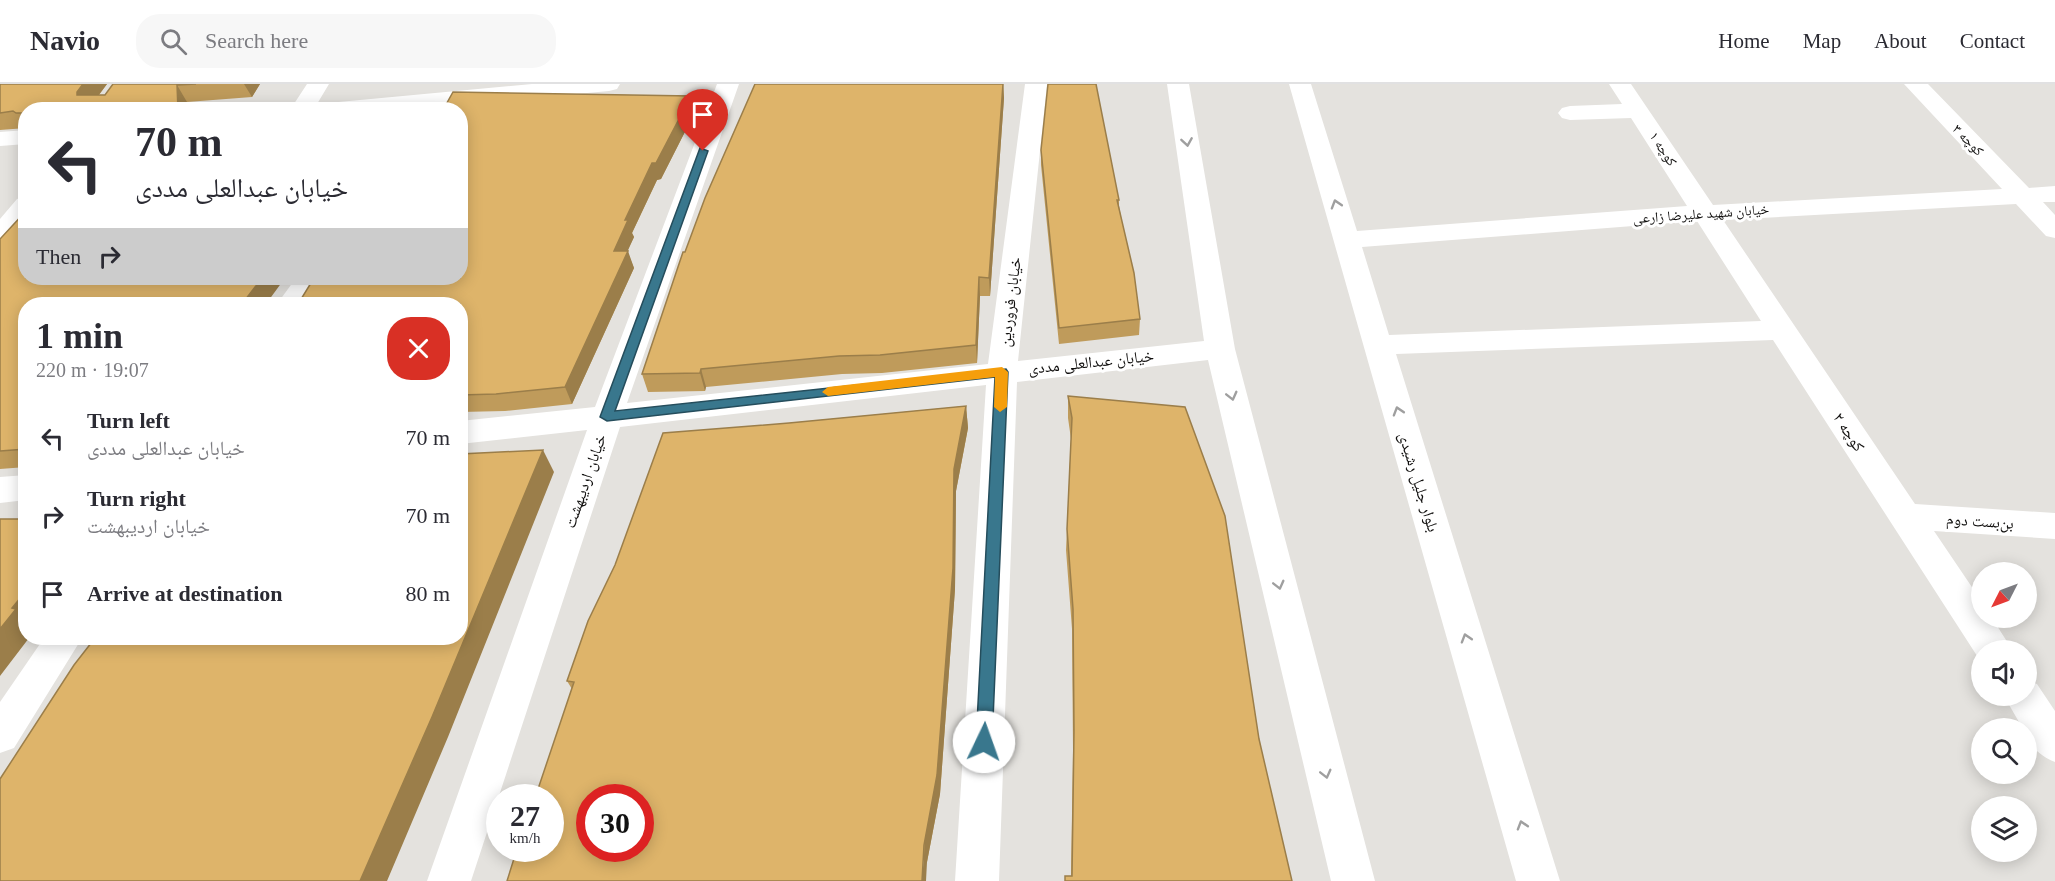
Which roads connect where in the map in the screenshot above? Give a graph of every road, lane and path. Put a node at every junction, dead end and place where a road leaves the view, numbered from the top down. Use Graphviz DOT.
graph roads {
  1 [pos="318,84"];
  2 [pos="609,84"];
  3 [pos="728,84"];
  4 [pos="1036,84"];
  5 [pos="1178,84"];
  6 [pos="1300,84"];
  7 [pos="1620,84"];
  8 [pos="1915,84"];
  9 [pos="436,98"];
  10 [pos="306,102"];
  11 [pos="398,102"];
  12 [pos="1638,111"];
  13 [pos="1570,113"];
  14 [pos="18,138"];
  15 [pos="0,139"];
  16 [pos="2055,194"];
  17 [pos="2022,195"];
  18 [pos="1705,213"];
  19 [pos="18,214"];
  20 [pos="2055,230"];
  21 [pos="0,237"];
  22 [pos="1347,240"];
  23 [pos="1782,330"];
  24 [pos="1378,345"];
  25 [pos="1220,349"];
  26 [pos="1002,372"];
  27 [pos="607,417"];
  28 [pos="468,432"];
  29 [pos="18,488"];
  30 [pos="0,490"];
  31 [pos="1904,516"];
  32 [pos="2055,526"];
  33 [pos="1987,640"];
  34 [pos="59,645"];
  35 [pos="2030,706"];
  36 [pos="0,735"];
  37 [pos="2055,744"];
  38 [pos="449,881"];
  39 [pos="977,881"];
  40 [pos="1353,881"];
  41 [pos="1538,881"];
  1 -- 10 [label="street"];
  2 -- 9 [label="street"];
  3 -- 27 [label="street, خیابان اردیبهشت"];
  4 -- 26 [label="street, خیابان فروردین"];
  5 -- 25 [label="street, one-way"];
  22 -- 6 [label="street, بلوار جلیل رشیدی, one-way"];
  7 -- 12 [label="street, کوچه ۱"];
  8 -- 17 [label="street, کوچه ۳"];
  9 -- 11 [label="street"];
  12 -- 13 [label="street"];
  12 -- 18 [label="street, کوچه ۱"];
  14 -- 15 [label="street"];
  16 -- 17 [label="street, خیابان شهید علیرضا زارعی"];
  17 -- 18 [label="street, خیابان شهید علیرضا زارعی"];
  17 -- 20 [label="street, کوچه ۳"];
  18 -- 22 [label="street, خیابان شهید علیرضا زارعی"];
  18 -- 23 [label="street, کوچه ۲"];
  19 -- 21 [label="street"];
  22 -- 24 [label="street, بلوار جلیل رشیدی"];
  23 -- 24 [label="street"];
  23 -- 31 [label="street, کوچه ۲"];
  41 -- 24 [label="street, بلوار جلیل رشیدی, one-way"];
  25 -- 26 [label="street, خیابان عبدالعلی مددی"];
  25 -- 40 [label="street, one-way"];
  26 -- 27 [label="street, خیابان عبدالعلی مددی"];
  26 -- 39 [label="street, خیابان فروردین"];
  27 -- 28 [label="street, خیابان عبدالعلی مددی"];
  27 -- 38 [label="street, خیابان اردیبهشت"];
  29 -- 30 [label="street"];
  31 -- 32 [label="street, بن‌بست دوم"];
  31 -- 33 [label="street, کوچه ۲"];
  34 -- 36 [label="street"];
  35 -- 37 [label="street"];
}
